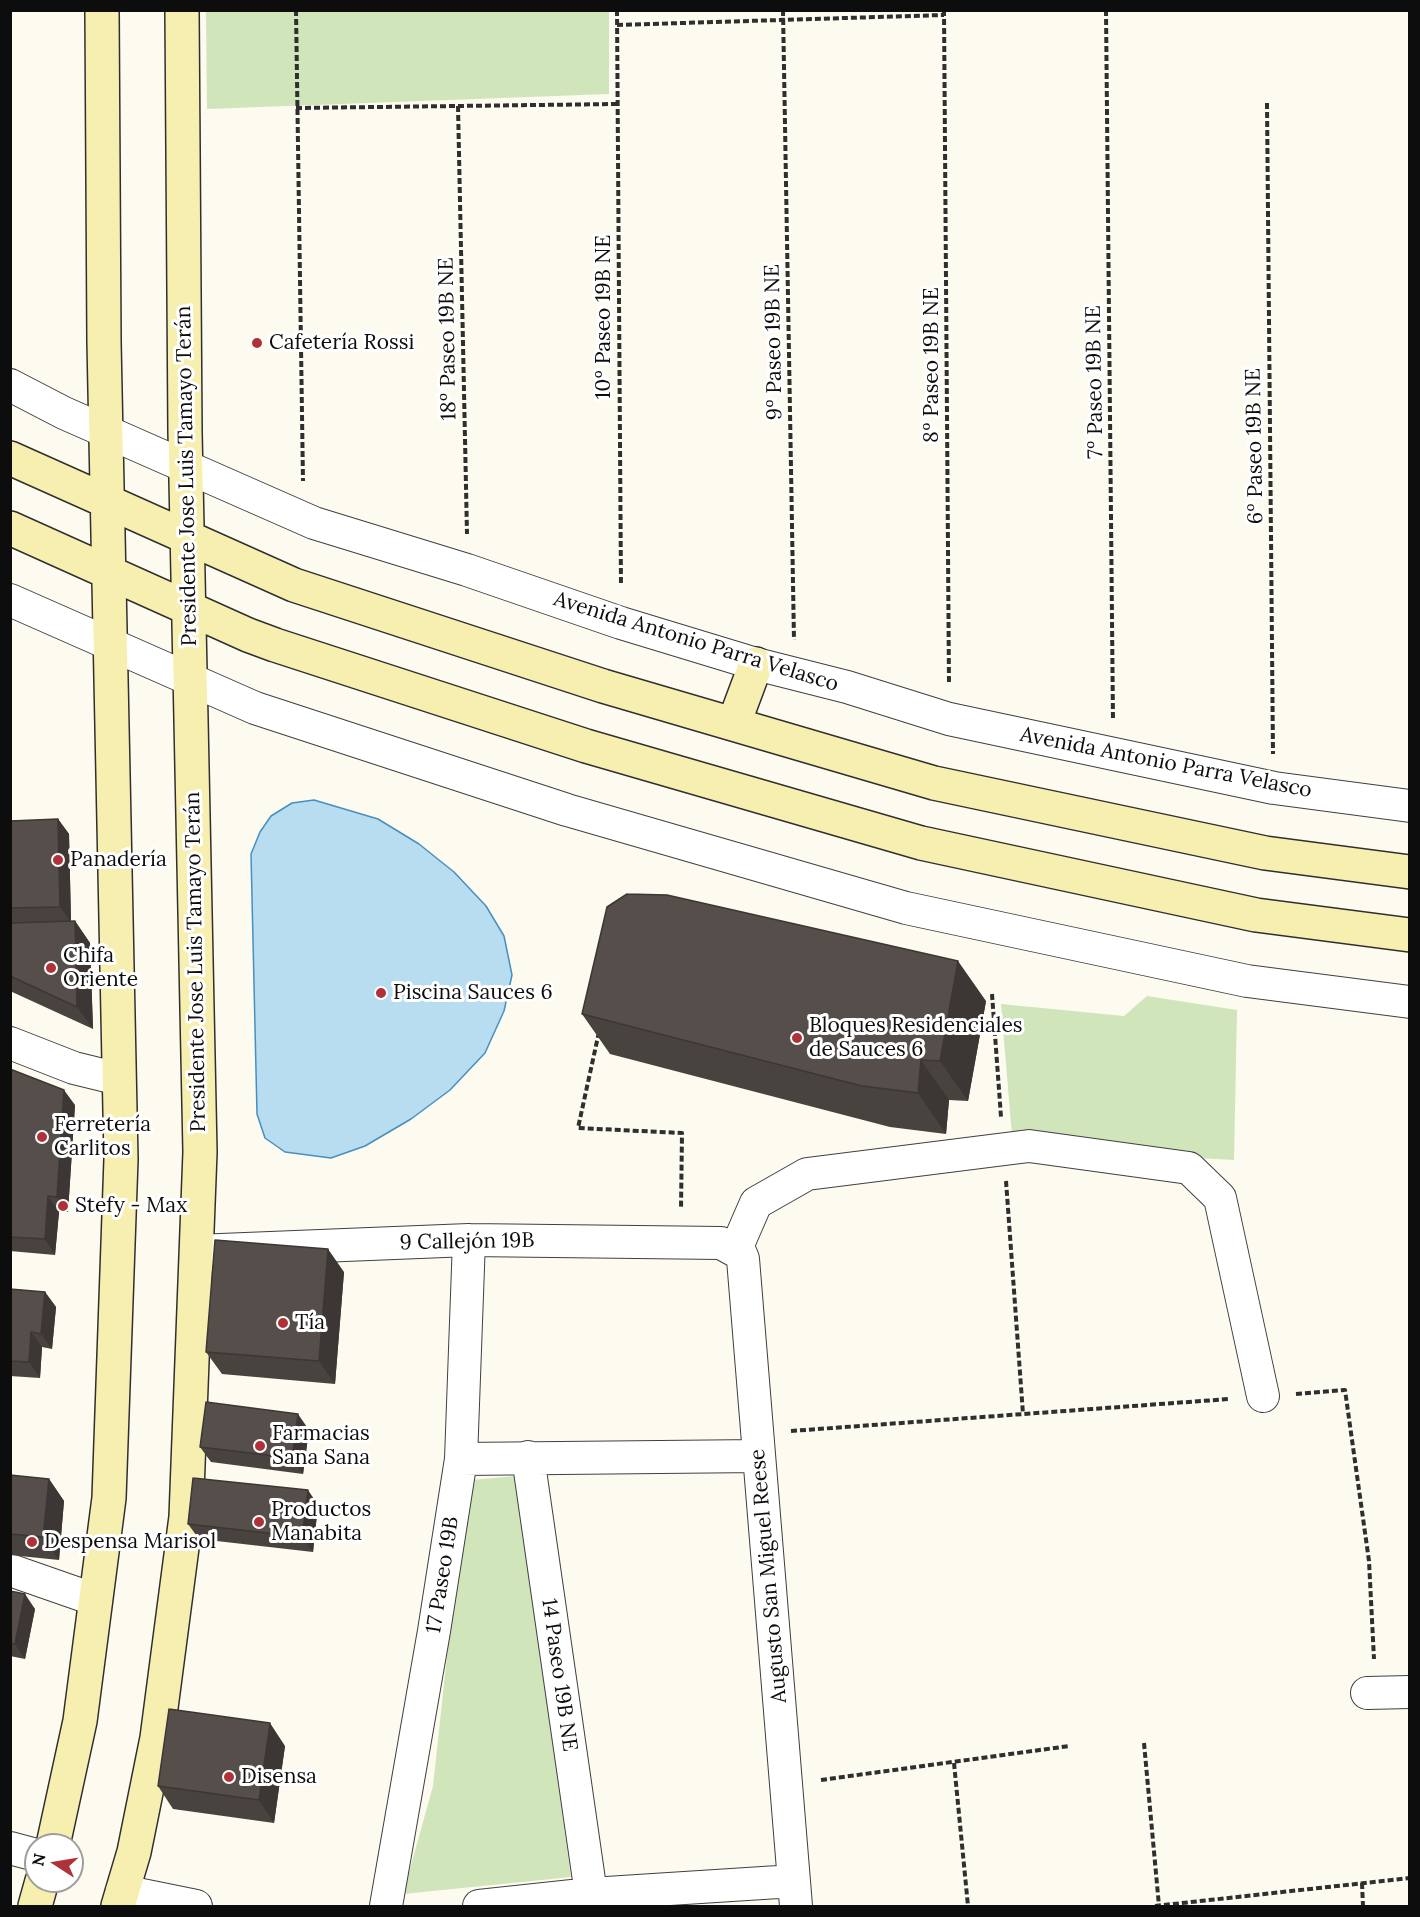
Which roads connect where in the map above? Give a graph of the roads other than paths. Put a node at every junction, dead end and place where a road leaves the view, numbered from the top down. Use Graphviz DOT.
graph roads {
  1 [pos="102,10"];
  2 [pos="182,10"];
  3 [pos="10,384"];
  4 [pos="106,430"];
  5 [pos="10,458"];
  6 [pos="186,466"];
  7 [pos="107,503"];
  8 [pos="10,528"];
  9 [pos="187,538"];
  10 [pos="109,571"];
  11 [pos="10,600"];
  12 [pos="189,606"];
  13 [pos="110,644"];
  14 [pos="756,664"];
  15 [pos="190,680"];
  16 [pos="734,723"];
  17 [pos="1410,806"];
  18 [pos="1410,872"];
  19 [pos="1410,935"];
  20 [pos="1410,1002"];
  21 [pos="10,1043"];
  22 [pos="119,1079"];
  23 [pos="469,1240"];
  24 [pos="735,1249"];
  25 [pos="196,1251"];
  26 [pos="1263,1396"];
  27 [pos="758,1445"];
  28 [pos="528,1457"];
  29 [pos="461,1459"];
  30 [pos="10,1570"];
  31 [pos="96,1600"];
  32 [pos="1410,1692"];
  33 [pos="1372,1693"];
  34 [pos="55,1833"];
  35 [pos="591,1894"];
  36 [pos="795,1894"];
  37 [pos="120,1899"];
  38 [pos="196,1906"];
  39 [pos="386,1906"];
  40 [pos="479,1906"];
  1 -- 4 [label="main road"];
  2 -- 6 [label="main road, Presidente Jose Luis Tamayo Terán"];
  3 -- 4 [label="street, Avenida Antonio Parra Velasco"];
  4 -- 6 [label="street, Avenida Antonio Parra Velasco"];
  4 -- 7 [label="main road"];
  5 -- 7 [label="main road"];
  6 -- 9 [label="main road, Presidente Jose Luis Tamayo Terán"];
  6 -- 14 [label="street, Avenida Antonio Parra Velasco"];
  7 -- 9 [label="main road"];
  7 -- 10 [label="main road"];
  8 -- 10 [label="main road"];
  9 -- 12 [label="main road, Presidente Jose Luis Tamayo Terán"];
  9 -- 16 [label="main road"];
  10 -- 12 [label="main road"];
  10 -- 13 [label="main road"];
  11 -- 13 [label="street"];
  12 -- 15 [label="main road, Presidente Jose Luis Tamayo Terán"];
  12 -- 19 [label="main road"];
  13 -- 15 [label="street"];
  13 -- 22 [label="main road"];
  14 -- 16 [label="main road"];
  14 -- 17 [label="street, Avenida Antonio Parra Velasco"];
  15 -- 20 [label="street"];
  15 -- 25 [label="main road, Presidente Jose Luis Tamayo Terán"];
  16 -- 18 [label="main road"];
  21 -- 22 [label="street"];
  22 -- 31 [label="main road"];
  23 -- 24 [label="street, 9 Callejón 19B"];
  23 -- 25 [label="street, 9 Callejón 19B"];
  23 -- 29 [label="street, 17 Paseo 19B"];
  24 -- 26 [label="street"];
  24 -- 27 [label="street, Augusto San Miguel Reese"];
  25 -- 37 [label="main road, Presidente Jose Luis Tamayo Terán"];
  27 -- 28 [label="street"];
  27 -- 36 [label="street, Augusto San Miguel Reese"];
  28 -- 29 [label="street"];
  28 -- 35 [label="street, 14 Paseo 19B NE"];
  29 -- 39 [label="street, 17 Paseo 19B"];
  30 -- 31 [label="street"];
  31 -- 34 [label="main road"];
  32 -- 33 [label="street"];
  35 -- 36 [label="street"];
  35 -- 40 [label="street"];
  37 -- 38 [label="street"];
}
